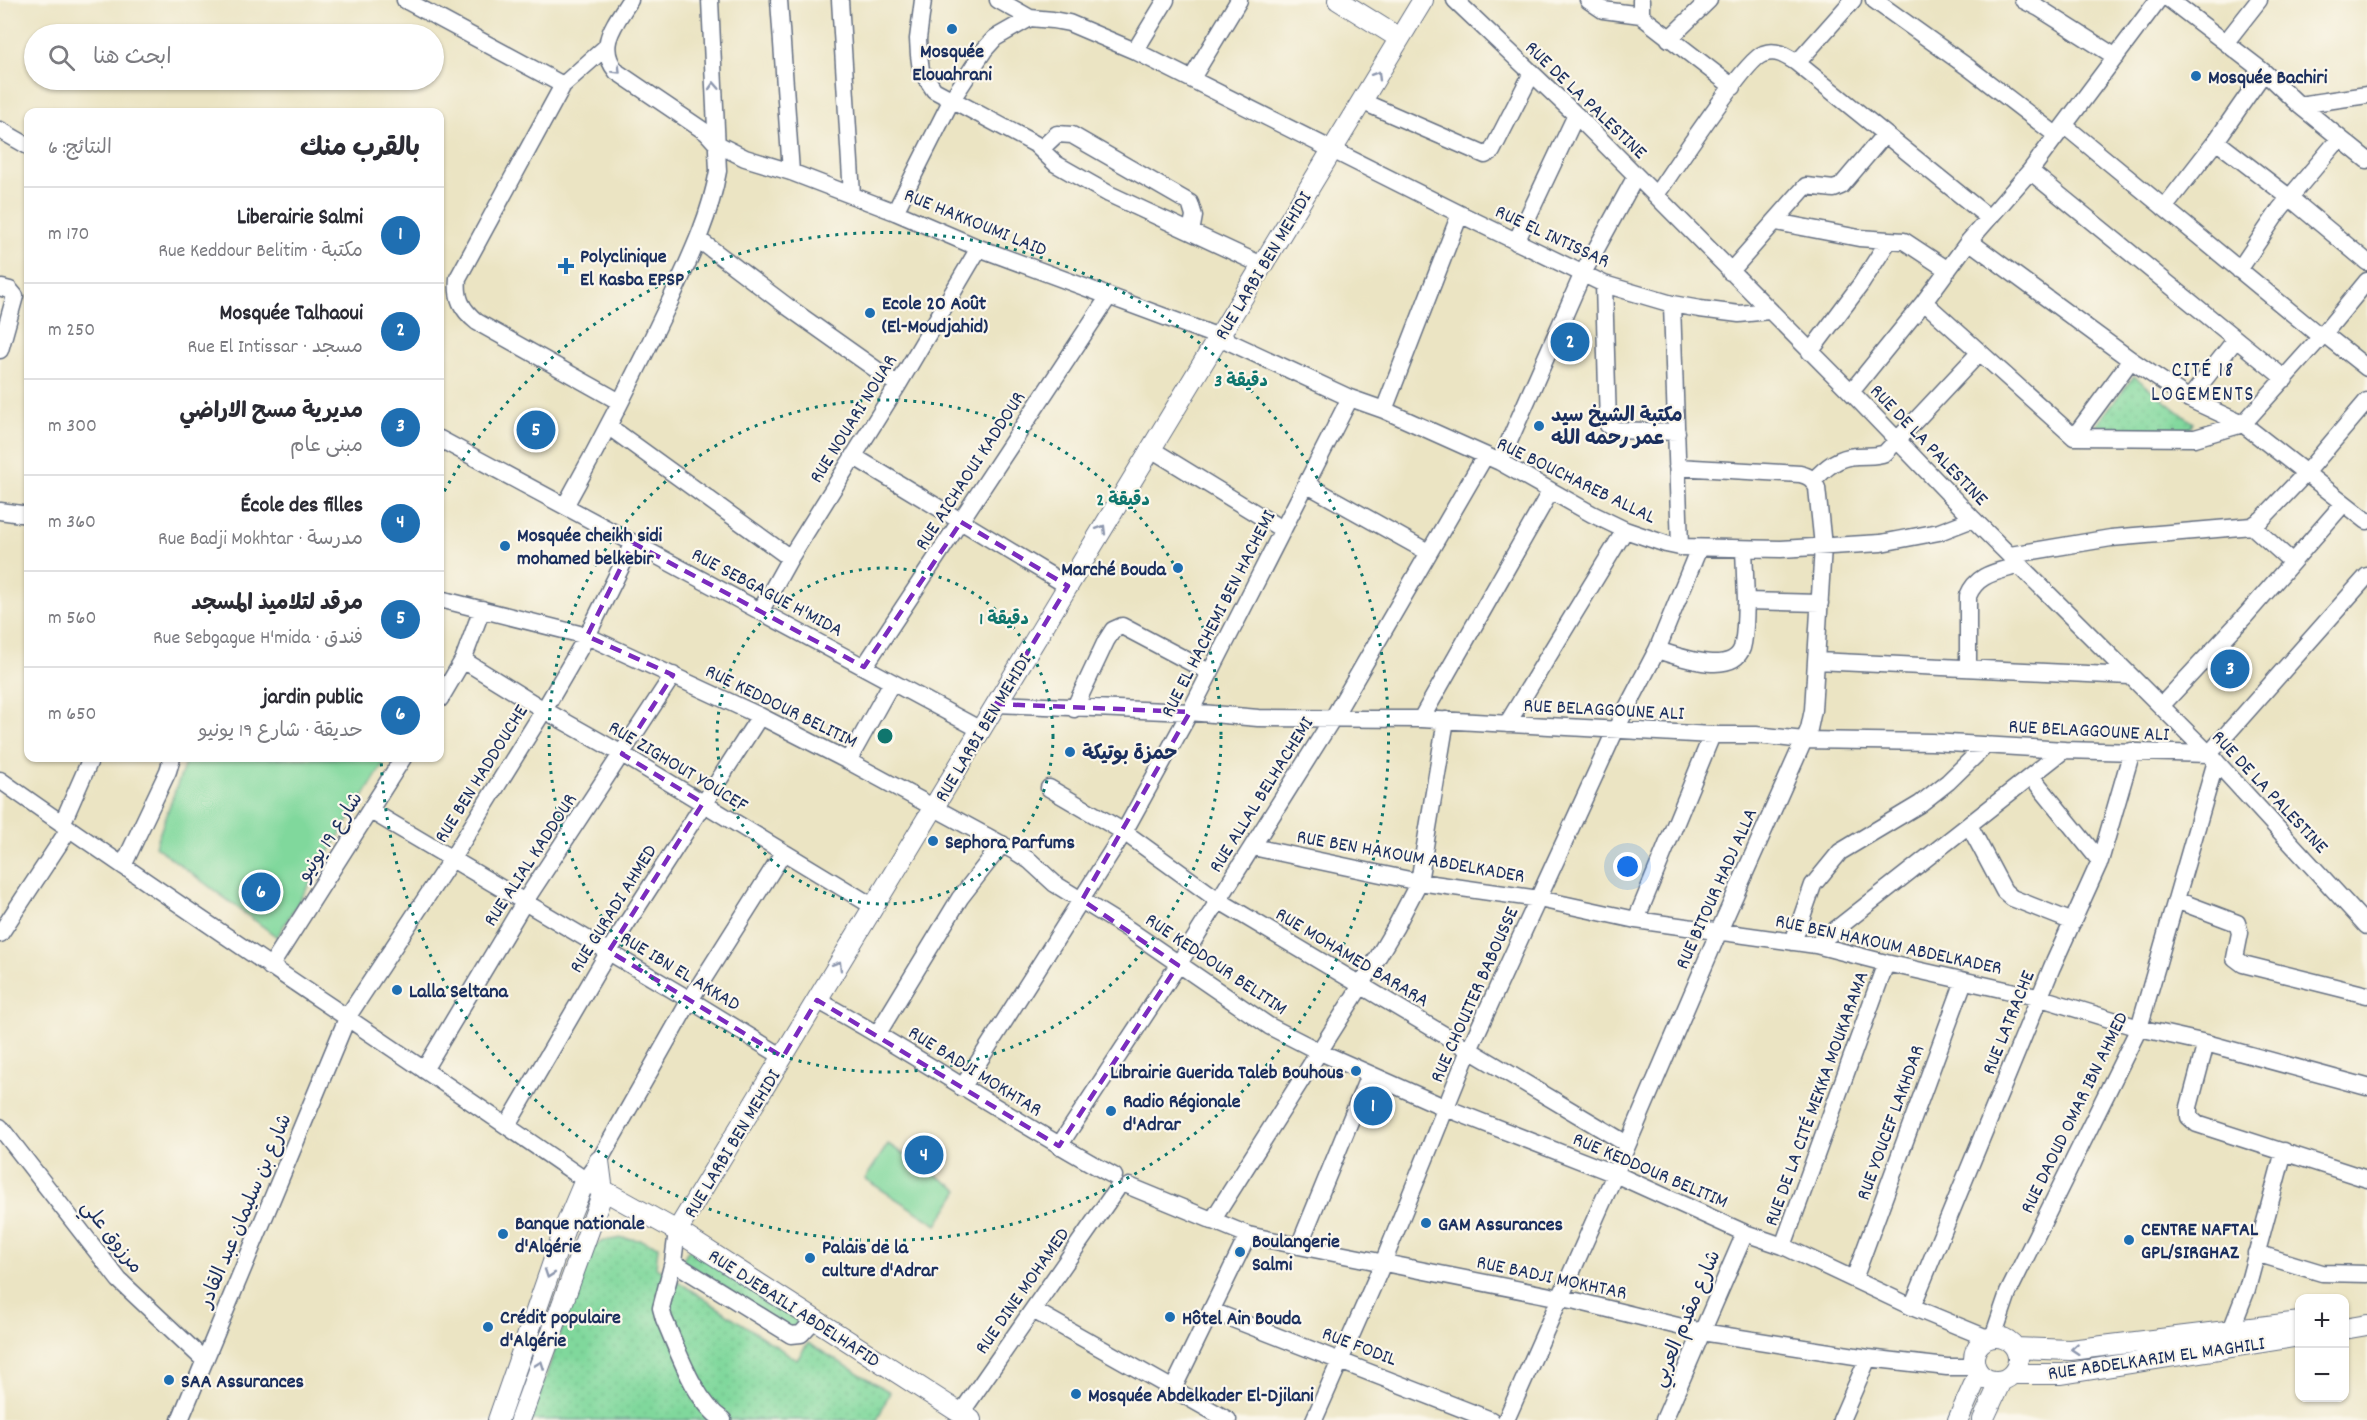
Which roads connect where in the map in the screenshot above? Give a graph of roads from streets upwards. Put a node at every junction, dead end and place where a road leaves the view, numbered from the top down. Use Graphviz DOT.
graph roads {
  1 [pos="405,0"];
  2 [pos="630,0"];
  3 [pos="710,0"];
  4 [pos="779,0"];
  5 [pos="840,0"];
  6 [pos="923,0"];
  7 [pos="998,0"];
  8 [pos="1166,0"];
  9 [pos="1239,0"];
  10 [pos="1338,0"];
  11 [pos="1423,0"];
  12 [pos="1455,0"];
  13 [pos="1588,0"];
  14 [pos="1709,0"];
  15 [pos="1853,0"];
  16 [pos="1874,0"];
  17 [pos="2023,0"];
  18 [pos="2158,0"];
  19 [pos="2170,0"];
  20 [pos="2259,0"];
  21 [pos="1641,8"];
  22 [pos="1030,18"];
  23 [pos="1399,38"];
  24 [pos="1669,39"];
  25 [pos="2226,42"];
  26 [pos="607,46"];
  27 [pos="1135,51"];
  28 [pos="2116,57"];
  29 [pos="1797,63"];
  30 [pos="2264,72"];
  31 [pos="1532,73"];
  32 [pos="1192,78"];
  33 [pos="563,85"];
  34 [pos="1732,87"];
  35 [pos="2367,95"];
  36 [pos="952,99"];
  37 [pos="1361,101"];
  38 [pos="2299,105"];
  39 [pos="1576,115"];
  40 [pos="0,130"];
  41 [pos="2060,131"];
  42 [pos="1885,134"];
  43 [pos="2339,139"];
  44 [pos="2216,141"];
  45 [pos="24,144"];
  46 [pos="717,144"];
  47 [pos="1041,148"];
  48 [pos="1333,149"];
  49 [pos="2367,160"];
  50 [pos="2030,171"];
  51 [pos="791,172"];
  52 [pos="1636,176"];
  53 [pos="1162,186"];
  54 [pos="852,195"];
  55 [pos="1656,195"];
  56 [pos="2290,198"];
  57 [pos="2164,208"];
  58 [pos="895,212"];
  59 [pos="1149,212"];
  60 [pos="1460,214"];
  61 [pos="1989,218"];
  62 [pos="1776,222"];
  63 [pos="1191,232"];
  64 [pos="698,239"];
  65 [pos="1889,240"];
  66 [pos="1969,241"];
  67 [pos="1516,242"];
  68 [pos="979,248"];
  69 [pos="2367,262"];
  70 [pos="1262,265"];
  71 [pos="1948,270"];
  72 [pos="2239,270"];
  73 [pos="1730,272"];
  74 [pos="1583,273"];
  75 [pos="2367,281"];
  76 [pos="1604,284"];
  77 [pos="2,288"];
  78 [pos="1109,296"];
  79 [pos="1924,302"];
  80 [pos="1672,304"];
  81 [pos="1769,311"];
  82 [pos="2322,336"];
  83 [pos="1219,337"];
  84 [pos="2236,339"];
  85 [pos="0,350"];
  86 [pos="1810,352"];
  87 [pos="1980,352"];
  88 [pos="2131,360"];
  89 [pos="2367,368"];
  90 [pos="2285,379"];
  91 [pos="898,385"];
  92 [pos="1851,392"];
  93 [pos="1350,398"];
  94 [pos="2189,399"];
  95 [pos="2367,401"];
  96 [pos="620,402"];
  97 [pos="1384,410"];
  98 [pos="2243,424"];
  99 [pos="608,426"];
  100 [pos="1677,432"];
  101 [pos="2074,437"];
  102 [pos="444,441"];
  103 [pos="1898,441"];
  104 [pos="1151,448"];
  105 [pos="853,456"];
  106 [pos="1492,459"];
  107 [pos="1677,467"];
  108 [pos="2305,474"];
  109 [pos="1813,481"];
  110 [pos="1306,484"];
  111 [pos="1550,492"];
  112 [pos="2344,503"];
  113 [pos="565,506"];
  114 [pos="0,511"];
  115 [pos="24,514"];
  116 [pos="1973,519"];
  117 [pos="2367,520"];
  118 [pos="961,522"];
  119 [pos="2252,526"];
  120 [pos="1283,530"];
  121 [pos="1625,530"];
  122 [pos="633,543"];
  123 [pos="1823,546"];
  124 [pos="1680,547"];
  125 [pos="1699,548"];
  126 [pos="1744,549"];
  127 [pos="1428,552"];
  128 [pos="790,558"];
  129 [pos="2015,560"];
  130 [pos="2292,562"];
  131 [pos="2367,576"];
  132 [pos="1068,586"];
  133 [pos="444,600"];
  134 [pos="1746,601"];
  135 [pos="1820,603"];
  136 [pos="482,609"];
  137 [pos="761,610"];
  138 [pos="587,636"];
  139 [pos="1657,650"];
  140 [pos="463,660"];
  141 [pos="1817,661"];
  142 [pos="864,667"];
  143 [pos="1968,668"];
  144 [pos="1209,672"];
  145 [pos="674,675"];
  146 [pos="2130,676"];
  147 [pos="892,682"];
  148 [pos="444,690"];
  149 [pos="996,705"];
  150 [pos="2161,705"];
  151 [pos="1074,709"];
  152 [pos="544,710"];
  153 [pos="1190,712"];
  154 [pos="760,716"];
  155 [pos="1333,718"];
  156 [pos="1420,719"];
  157 [pos="1446,720"];
  158 [pos="1507,724"];
  159 [pos="1616,729"];
  160 [pos="981,730"];
  161 [pos="1712,735"];
  162 [pos="1804,740"];
  163 [pos="1986,745"];
  164 [pos="2064,750"];
  165 [pos="2133,751"];
  166 [pos="622,754"];
  167 [pos="2212,757"];
  168 [pos="848,761"];
  169 [pos="89,762"];
  170 [pos="171,762"];
  171 [pos="402,762"];
  172 [pos="2031,776"];
  173 [pos="0,780"];
  174 [pos="1049,788"];
  175 [pos="703,803"];
  176 [pos="933,808"];
  177 [pos="371,811"];
  178 [pos="1969,825"];
  179 [pos="65,826"];
  180 [pos="1124,832"];
  181 [pos="1002,844"];
  182 [pos="1253,846"];
  183 [pos="783,852"];
  184 [pos="451,860"];
  185 [pos="2100,861"];
  186 [pos="123,866"];
  187 [pos="1419,882"];
  188 [pos="1539,899"];
  189 [pos="1082,900"];
  190 [pos="1218,900"];
  191 [pos="2176,900"];
  192 [pos="525,901"];
  193 [pos="874,907"];
  194 [pos="1636,920"];
  195 [pos="2073,922"];
  196 [pos="2367,926"];
  197 [pos="1719,931"];
  198 [pos="0,934"];
  199 [pos="1793,942"];
  200 [pos="1816,945"];
  201 [pos="609,951"];
  202 [pos="1886,963"];
  203 [pos="1178,964"];
  204 [pos="270,968"];
  205 [pos="1964,981"];
  206 [pos="1362,984"];
  207 [pos="2367,995"];
  208 [pos="2041,998"];
  209 [pos="690,999"];
  210 [pos="817,1000"];
  211 [pos="348,1016"];
  212 [pos="2139,1028"];
  213 [pos="878,1033"];
  214 [pos="2206,1043"];
  215 [pos="1469,1050"];
  216 [pos="1318,1051"];
  217 [pos="783,1057"];
  218 [pos="424,1070"];
  219 [pos="1369,1075"];
  220 [pos="2367,1087"];
  221 [pos="962,1088"];
  222 [pos="1446,1108"];
  223 [pos="507,1126"];
  224 [pos="0,1127"];
  225 [pos="1627,1144"];
  226 [pos="1059,1146"];
  227 [pos="2284,1151"];
  228 [pos="599,1161"];
  229 [pos="1615,1174"];
  230 [pos="2367,1179"];
  231 [pos="585,1180"];
  232 [pos="1120,1184"];
  233 [pos="603,1192"];
  234 [pos="1212,1221"];
  235 [pos="677,1231"];
  236 [pos="1745,1233"];
  237 [pos="1248,1235"];
  238 [pos="1299,1246"];
  239 [pos="1783,1246"];
  240 [pos="2256,1253"];
  241 [pos="673,1262"];
  242 [pos="1383,1263"];
  243 [pos="2367,1274"];
  244 [pos="1854,1279"];
  245 [pos="1559,1299"];
  246 [pos="1912,1307"];
  247 [pos="1033,1310"];
  248 [pos="1212,1311"];
  249 [pos="2367,1312"];
  250 [pos="2349,1315"];
  251 [pos="814,1320"];
  252 [pos="2295,1323"];
  253 [pos="2367,1325"];
  254 [pos="2349,1328"];
  255 [pos="1702,1332"];
  256 [pos="2229,1332"];
  257 [pos="1990,1337"];
  258 [pos="2295,1337"];
  259 [pos="2015,1348"];
  260 [pos="2219,1349"];
  261 [pos="1868,1358"];
  262 [pos="1340,1359"];
  263 [pos="204,1360"];
  264 [pos="1977,1370"];
  265 [pos="2007,1377"];
  266 [pos="1173,1389"];
  267 [pos="966,1417"];
  268 [pos="180,1420"];
  269 [pos="498,1420"];
  270 [pos="520,1420"];
  271 [pos="723,1420"];
  272 [pos="1228,1420"];
  273 [pos="1314,1420"];
  274 [pos="1491,1420"];
  275 [pos="1506,1420"];
  276 [pos="1664,1420"];
  277 [pos="1841,1420"];
  278 [pos="1958,1420"];
  279 [pos="1983,1420"];
  1 -- 33 [label="street"];
  2 -- 26 [label="street"];
  46 -- 3 [label="street, one-way"];
  4 -- 51 [label="street"];
  5 -- 54 [label="street"];
  6 -- 36 [label="street"];
  7 -- 22 [label="street"];
  8 -- 27 [label="street"];
  9 -- 32 [label="street"];
  10 -- 23 [label="street"];
  11 -- 23 [label="street, RUE LARBI BEN MEHIDI"];
  12 -- 31 [label="street, RUE DE LA PALESTINE"];
  13 -- 21 [label="street"];
  14 -- 24 [label="street"];
  15 -- 29 [label="street"];
  16 -- 41 [label="street"];
  17 -- 28 [label="street"];
  18 -- 28 [label="street"];
  19 -- 25 [label="street"];
  20 -- 25 [label="street"];
  21 -- 24 [label="street"];
  22 -- 27 [label="street, RUE EL INTISSAR"];
  22 -- 36 [label="street"];
  37 -- 23 [label="street, RUE LARBI BEN MEHIDI, one-way"];
  24 -- 34 [label="street"];
  25 -- 30 [label="street"];
  26 -- 33 [label="street"];
  26 -- 46 [label="street, RUE HAKKOUMI LAID, one-way"];
  27 -- 32 [label="street, RUE EL INTISSAR"];
  28 -- 41 [label="street"];
  29 -- 34 [label="street"];
  29 -- 42 [label="street"];
  30 -- 38 [label="street"];
  30 -- 44 [label="street"];
  31 -- 37 [label="street"];
  31 -- 39 [label="street, RUE DE LA PALESTINE"];
  32 -- 48 [label="street, RUE EL INTISSAR"];
  33 -- 96 [label="street"];
  34 -- 55 [label="street"];
  35 -- 38 [label="street"];
  36 -- 47 [label="street"];
  36 -- 58 [label="street"];
  37 -- 48 [label="street, RUE LARBI BEN MEHIDI"];
  38 -- 43 [label="street"];
  39 -- 52 [label="street, RUE DE LA PALESTINE"];
  39 -- 67 [label="street"];
  40 -- 45 [label="street"];
  41 -- 50 [label="street"];
  41 -- 57 [label="street"];
  42 -- 61 [label="street"];
  42 -- 62 [label="street"];
  43 -- 49 [label="street"];
  43 -- 56 [label="street"];
  44 -- 56 [label="street"];
  44 -- 57 [label="street"];
  46 -- 51 [label="street, RUE HAKKOUMI LAID"];
  46 -- 64 [label="street"];
  47 -- 53 [label="street"];
  47 -- 59 [label="street"];
  48 -- 60 [label="street, RUE EL INTISSAR"];
  48 -- 70 [label="street, RUE LARBI BEN MEHIDI"];
  50 -- 61 [label="street"];
  50 -- 84 [label="street"];
  51 -- 54 [label="street, RUE HAKKOUMI LAID"];
  52 -- 55 [label="street, RUE DE LA PALESTINE"];
  52 -- 74 [label="street, RUE ALLAL BELHACHEMI"];
  53 -- 59 [label="street"];
  53 -- 63 [label="street"];
  54 -- 58 [label="street, RUE HAKKOUMI LAID"];
  55 -- 73 [label="street, RUE DE LA PALESTINE"];
  56 -- 69 [label="street"];
  56 -- 72 [label="street"];
  57 -- 72 [label="street"];
  58 -- 68 [label="street, RUE HAKKOUMI LAID"];
  59 -- 63 [label="street"];
  60 -- 67 [label="street, RUE EL INTISSAR"];
  60 -- 97 [label="street"];
  61 -- 66 [label="street"];
  62 -- 65 [label="street"];
  62 -- 73 [label="street"];
  63 -- 70 [label="street"];
  64 -- 91 [label="street"];
  64 -- 96 [label="street"];
  65 -- 71 [label="street"];
  65 -- 86 [label="street"];
  66 -- 71 [label="street"];
  66 -- 88 [label="street"];
  67 -- 74 [label="street, RUE EL INTISSAR"];
  68 -- 78 [label="street, RUE HAKKOUMI LAID"];
  68 -- 91 [label="street, RUE NOUARI NOUAR"];
  70 -- 83 [label="street, RUE LARBI BEN MEHIDI"];
  71 -- 79 [label="street"];
  72 -- 82 [label="street"];
  73 -- 81 [label="street, RUE DE LA PALESTINE"];
  74 -- 76 [label="street, RUE EL INTISSAR"];
  74 -- 106 [label="street, RUE ALLAL BELHACHEMI"];
  75 -- 82 [label="street"];
  76 -- 80 [label="street, RUE EL INTISSAR"];
  76 -- 100 [label="street"];
  77 -- 85 [label="street"];
  78 -- 83 [label="street, RUE HAKKOUMI LAID"];
  78 -- 118 [label="street, RUE AICHAOUI KADDOUR"];
  79 -- 87 [label="street"];
  79 -- 92 [label="street"];
  80 -- 81 [label="street, RUE EL INTISSAR"];
  80 -- 100 [label="street"];
  81 -- 86 [label="street, RUE DE LA PALESTINE"];
  82 -- 89 [label="street"];
  82 -- 90 [label="street"];
  83 -- 93 [label="street, RUE BOUCHAREB ALLAL"];
  83 -- 104 [label="street, RUE LARBI BEN MEHIDI"];
  84 -- 90 [label="street"];
  84 -- 94 [label="street"];
  86 -- 92 [label="street, RUE DE LA PALESTINE"];
  87 -- 101 [label="street"];
  87 -- 103 [label="street"];
  88 -- 94 [label="street"];
  88 -- 101 [label="street"];
  90 -- 98 [label="street"];
  91 -- 105 [label="street, RUE NOUARI NOUAR"];
  92 -- 103 [label="street, RUE DE LA PALESTINE"];
  93 -- 97 [label="street, RUE BOUCHAREB ALLAL"];
  93 -- 110 [label="street, RUE EL HACHEMI BEN HACHEMI"];
  94 -- 98 [label="street"];
  95 -- 108 [label="street"];
  96 -- 99 [label="street"];
  97 -- 106 [label="street, RUE BOUCHAREB ALLAL"];
  98 -- 101 [label="street"];
  98 -- 108 [label="street"];
  99 -- 113 [label="street"];
  99 -- 128 [label="street"];
  100 -- 107 [label="street"];
  102 -- 113 [label="street, RUE SEBGAGUE H'MIDA"];
  103 -- 109 [label="street"];
  103 -- 116 [label="street, RUE DE LA PALESTINE"];
  104 -- 120 [label="street"];
  132 -- 104 [label="street, RUE LARBI BEN MEHIDI, one-way"];
  105 -- 118 [label="street"];
  105 -- 128 [label="street, RUE NOUARI NOUAR"];
  106 -- 111 [label="street, RUE BOUCHAREB ALLAL"];
  106 -- 127 [label="street, RUE ALLAL BELHACHEMI"];
  107 -- 109 [label="street"];
  107 -- 124 [label="street"];
  108 -- 112 [label="street"];
  108 -- 119 [label="street"];
  109 -- 123 [label="street, RUE BITOUR HADJ ALLA"];
  110 -- 120 [label="street, RUE EL HACHEMI BEN HACHEMI"];
  110 -- 127 [label="street"];
  111 -- 121 [label="street, RUE BOUCHAREB ALLAL"];
  111 -- 156 [label="street"];
  112 -- 117 [label="street"];
  112 -- 130 [label="street"];
  113 -- 122 [label="street, RUE SEBGAGUE H'MIDA"];
  114 -- 115 [label="street"];
  116 -- 123 [label="street, RUE BOUCHAREB ALLAL"];
  116 -- 129 [label="street, RUE DE LA PALESTINE"];
  118 -- 132 [label="street"];
  118 -- 142 [label="street, RUE AICHAOUI KADDOUR"];
  119 -- 129 [label="street"];
  119 -- 130 [label="street"];
  120 -- 144 [label="street, RUE EL HACHEMI BEN HACHEMI"];
  121 -- 124 [label="street, RUE BOUCHAREB ALLAL"];
  121 -- 158 [label="street"];
  122 -- 137 [label="street, RUE SEBGAGUE H'MIDA"];
  122 -- 138 [label="street, RUE BEN HADDOUCHE"];
  123 -- 126 [label="street, RUE BOUCHAREB ALLAL"];
  123 -- 135 [label="street, RUE BITOUR HADJ ALLA"];
  124 -- 125 [label="street, RUE BOUCHAREB ALLAL"];
  125 -- 126 [label="street, RUE BOUCHAREB ALLAL"];
  125 -- 139 [label="street, RUE CHOUITER BABOUSSE"];
  126 -- 134 [label="street"];
  127 -- 155 [label="street, RUE ALLAL BELHACHEMI"];
  128 -- 137 [label="street, RUE NOUARI NOUAR"];
  129 -- 143 [label="street"];
  129 -- 146 [label="street, RUE DE LA PALESTINE"];
  130 -- 150 [label="street"];
  131 -- 167 [label="street"];
  132 -- 149 [label="street, RUE LARBI BEN MEHIDI"];
  133 -- 136 [label="street, RUE KEDDOUR BELITIM"];
  134 -- 135 [label="street"];
  134 -- 139 [label="street"];
  135 -- 141 [label="street, RUE BITOUR HADJ ALLA"];
  136 -- 138 [label="street, RUE KEDDOUR BELITIM"];
  136 -- 140 [label="street"];
  137 -- 142 [label="street, RUE SEBGAGUE H'MIDA"];
  138 -- 145 [label="street, RUE KEDDOUR BELITIM"];
  138 -- 152 [label="street, RUE BEN HADDOUCHE"];
  139 -- 159 [label="street, RUE CHOUITER BABOUSSE"];
  140 -- 148 [label="street"];
  140 -- 152 [label="street, RUE ZIGHOUT YOUCEF"];
  141 -- 143 [label="street"];
  141 -- 162 [label="street, RUE BITOUR HADJ ALLA"];
  142 -- 147 [label="street, RUE SEBGAGUE H'MIDA"];
  143 -- 146 [label="street"];
  144 -- 151 [label="street"];
  144 -- 153 [label="street, RUE EL HACHEMI BEN HACHEMI"];
  145 -- 154 [label="street, RUE KEDDOUR BELITIM"];
  145 -- 166 [label="street, RUE ALIAL KADDOUR"];
  146 -- 150 [label="street, RUE DE LA PALESTINE"];
  147 -- 160 [label="street, RUE SEBGAGUE H'MIDA"];
  147 -- 168 [label="street"];
  149 -- 151 [label="street, RUE BELAGGOUNE ALI"];
  149 -- 160 [label="street, RUE LARBI BEN MEHIDI"];
  150 -- 167 [label="street, RUE DE LA PALESTINE"];
  151 -- 153 [label="street, RUE BELAGGOUNE ALI"];
  152 -- 166 [label="street, RUE ZIGHOUT YOUCEF"];
  152 -- 184 [label="street, RUE BEN HADDOUCHE"];
  153 -- 155 [label="street, RUE BELAGGOUNE ALI"];
  153 -- 180 [label="street, RUE EL HACHEMI BEN HACHEMI"];
  154 -- 168 [label="street, RUE KEDDOUR BELITIM"];
  154 -- 175 [label="street, RUE GURADI AHMED"];
  155 -- 156 [label="street, RUE BELAGGOUNE ALI"];
  155 -- 182 [label="street, RUE ALLAL BELHACHEMI"];
  156 -- 157 [label="street, RUE BELAGGOUNE ALI"];
  157 -- 158 [label="street, RUE BELAGGOUNE ALI"];
  157 -- 187 [label="street"];
  158 -- 159 [label="street, RUE BELAGGOUNE ALI"];
  159 -- 161 [label="street, RUE BELAGGOUNE ALI"];
  159 -- 188 [label="street, RUE CHOUITER BABOUSSE"];
  160 -- 176 [label="street, RUE LARBI BEN MEHIDI"];
  161 -- 162 [label="street, RUE BELAGGOUNE ALI"];
  161 -- 194 [label="street"];
  162 -- 163 [label="street, RUE BELAGGOUNE ALI"];
  162 -- 197 [label="street, RUE BITOUR HADJ ALLA"];
  163 -- 164 [label="street, RUE BELAGGOUNE ALI"];
  163 -- 199 [label="street"];
  164 -- 165 [label="street, RUE BELAGGOUNE ALI"];
  164 -- 172 [label="street"];
  165 -- 167 [label="street, RUE BELAGGOUNE ALI"];
  165 -- 185 [label="street, RUE LATRACHE"];
  166 -- 175 [label="street, RUE ZIGHOUT YOUCEF"];
  166 -- 192 [label="street, RUE ALIAL KADDOUR"];
  167 -- 191 [label="street, RUE DAOUD OMAR IBN AHMED"];
  167 -- 196 [label="street, RUE DE LA PALESTINE"];
  168 -- 176 [label="street, RUE KEDDOUR BELITIM"];
  169 -- 179 [label="street"];
  170 -- 186 [label="street"];
  171 -- 177 [label="street, شارع 19 يونيو"];
  172 -- 178 [label="street"];
  172 -- 185 [label="street"];
  173 -- 179 [label="street, RUE DJEBAILI ABDELHAFID"];
  174 -- 180 [label="street, RUE MOHAMED BARARA"];
  175 -- 183 [label="street, RUE ZIGHOUT YOUCEF"];
  175 -- 201 [label="street, RUE GURADI AHMED"];
  176 -- 181 [label="street, RUE KEDDOUR BELITIM"];
  176 -- 193 [label="street, RUE LARBI BEN MEHIDI"];
  177 -- 184 [label="street, RUE IBN EL AKKAD"];
  177 -- 204 [label="street, شارع 19 يونيو"];
  178 -- 195 [label="street"];
  178 -- 200 [label="street"];
  179 -- 186 [label="street, RUE DJEBAILI ABDELHAFID"];
  179 -- 198 [label="street"];
  180 -- 189 [label="street, RUE EL HACHEMI BEN HACHEMI"];
  180 -- 190 [label="street, RUE MOHAMED BARARA"];
  181 -- 189 [label="street, RUE KEDDOUR BELITIM"];
  181 -- 213 [label="street"];
  182 -- 187 [label="street, RUE BEN HAKOUM ABDELKADER"];
  182 -- 190 [label="street, RUE ALLAL BELHACHEMI"];
  183 -- 193 [label="street, RUE ZIGHOUT YOUCEF"];
  183 -- 209 [label="street"];
  184 -- 192 [label="street, RUE IBN EL AKKAD"];
  184 -- 211 [label="street, RUE BEN HADDOUCHE"];
  185 -- 195 [label="street, RUE LATRACHE"];
  186 -- 204 [label="street, RUE DJEBAILI ABDELHAFID"];
  187 -- 188 [label="street, RUE BEN HAKOUM ABDELKADER"];
  187 -- 206 [label="street"];
  188 -- 194 [label="street, RUE BEN HAKOUM ABDELKADER"];
  188 -- 215 [label="street, RUE CHOUITER BABOUSSE"];
  189 -- 203 [label="street, RUE KEDDOUR BELITIM"];
  189 -- 221 [label="street, RUE EL HACHEMI BEN HACHEMI"];
  190 -- 203 [label="street, RUE ALLAL BELHACHEMI"];
  190 -- 206 [label="street, RUE MOHAMED BARARA"];
  191 -- 207 [label="street"];
  191 -- 212 [label="street, RUE DAOUD OMAR IBN AHMED"];
  192 -- 201 [label="street, RUE IBN EL AKKAD"];
  192 -- 218 [label="street, RUE ALIAL KADDOUR"];
  210 -- 193 [label="street, RUE LARBI BEN MEHIDI, one-way"];
  194 -- 197 [label="street, RUE BEN HAKOUM ABDELKADER"];
  195 -- 208 [label="street, RUE LATRACHE"];
  197 -- 199 [label="street, RUE BEN HAKOUM ABDELKADER"];
  197 -- 225 [label="street, RUE BITOUR HADJ ALLA"];
  199 -- 200 [label="street, RUE BEN HAKOUM ABDELKADER"];
  200 -- 202 [label="street, RUE BEN HAKOUM ABDELKADER"];
  201 -- 209 [label="street, RUE IBN EL AKKAD"];
  201 -- 223 [label="street, RUE GURADI AHMED"];
  202 -- 205 [label="street, RUE BEN HAKOUM ABDELKADER"];
  202 -- 239 [label="street, RUE DE LA CITÉ MEKKA MOUKARAMA"];
  203 -- 216 [label="street, RUE KEDDOUR BELITIM"];
  203 -- 226 [label="street, RUE ALLAL BELHACHEMI"];
  204 -- 211 [label="street, RUE DJEBAILI ABDELHAFID"];
  205 -- 208 [label="street, RUE BEN HAKOUM ABDELKADER"];
  205 -- 244 [label="street, RUE YOUCEF LAKHDAR"];
  206 -- 215 [label="street, RUE MOHAMED BARARA"];
  206 -- 216 [label="street"];
  208 -- 212 [label="street, RUE BEN HAKOUM ABDELKADER"];
  208 -- 246 [label="street, RUE LATRACHE"];
  209 -- 217 [label="street, RUE IBN EL AKKAD"];
  209 -- 228 [label="street"];
  210 -- 213 [label="street, RUE BADJI MOKHTAR"];
  210 -- 217 [label="street, RUE LARBI BEN MEHIDI"];
  211 -- 218 [label="street, RUE DJEBAILI ABDELHAFID"];
  211 -- 263 [label="street, شارع بن سليمان عبد القادر"];
  212 -- 214 [label="street, RUE BEN HAKOUM ABDELKADER"];
  212 -- 257 [label="street, RUE DAOUD OMAR IBN AHMED"];
  213 -- 221 [label="street, RUE BADJI MOKHTAR"];
  214 -- 220 [label="street, RUE BEN HAKOUM ABDELKADER"];
  214 -- 227 [label="street"];
  215 -- 222 [label="street, RUE CHOUITER BABOUSSE"];
  215 -- 225 [label="street, RUE MOHAMED BARARA"];
  216 -- 219 [label="street, RUE KEDDOUR BELITIM"];
  216 -- 234 [label="street"];
  217 -- 235 [label="street, RUE LARBI BEN MEHIDI"];
  218 -- 223 [label="street, RUE DJEBAILI ABDELHAFID"];
  219 -- 222 [label="street, RUE KEDDOUR BELITIM"];
  219 -- 238 [label="street"];
  221 -- 226 [label="street, RUE BADJI MOKHTAR"];
  222 -- 229 [label="street, RUE KEDDOUR BELITIM"];
  222 -- 242 [label="street, RUE CHOUITER BABOUSSE"];
  223 -- 231 [label="street, RUE DJEBAILI ABDELHAFID"];
  224 -- 263 [label="street, مرزوق علي"];
  225 -- 229 [label="street, RUE BITOUR HADJ ALLA"];
  226 -- 232 [label="street, RUE BADJI MOKHTAR"];
  227 -- 230 [label="street"];
  227 -- 240 [label="street"];
  228 -- 231 [label="street"];
  228 -- 233 [label="street"];
  229 -- 236 [label="street, RUE KEDDOUR BELITIM"];
  229 -- 245 [label="street, RUE BITOUR HADJ ALLA"];
  231 -- 233 [label="street, RUE DJEBAILI ABDELHAFID"];
  231 -- 269 [label="street, one-way"];
  232 -- 234 [label="street, RUE BADJI MOKHTAR"];
  232 -- 247 [label="street, RUE DINE MOHAMED"];
  233 -- 235 [label="street, RUE DJEBAILI ABDELHAFID"];
  270 -- 233 [label="street, one-way"];
  234 -- 237 [label="street, RUE BADJI MOKHTAR"];
  235 -- 241 [label="street"];
  235 -- 251 [label="street, RUE DJEBAILI ABDELHAFID"];
  236 -- 239 [label="street, RUE KEDDOUR BELITIM"];
  236 -- 255 [label="street, شارع مقدم العربي"];
  237 -- 238 [label="street, RUE BADJI MOKHTAR"];
  237 -- 248 [label="street"];
  238 -- 242 [label="street, RUE BADJI MOKHTAR"];
  239 -- 244 [label="street, RUE KEDDOUR BELITIM"];
  240 -- 243 [label="street"];
  240 -- 256 [label="street"];
  241 -- 251 [label="street"];
  241 -- 271 [label="street"];
  242 -- 245 [label="street, RUE BADJI MOKHTAR"];
  242 -- 262 [label="street, RUE CHOUITER BABOUSSE"];
  244 -- 246 [label="street, RUE KEDDOUR BELITIM"];
  245 -- 255 [label="street, RUE BADJI MOKHTAR"];
  245 -- 275 [label="street, RUE BITOUR HADJ ALLA"];
  246 -- 257 [label="street, RUE KEDDOUR BELITIM"];
  247 -- 266 [label="street"];
  247 -- 267 [label="street, RUE DINE MOHAMED"];
  248 -- 262 [label="street, RUE FODIL"];
  248 -- 266 [label="street"];
  249 -- 250 [label="street"];
  251 -- 267 [label="street, RUE DJEBAILI ABDELHAFID"];
  252 -- 256 [label="street"];
  253 -- 254 [label="street"];
  255 -- 261 [label="street, RUE BADJI MOKHTAR"];
  255 -- 276 [label="street, شارع مقدم العربي"];
  256 -- 259 [label="street, one-way"];
  256 -- 260 [label="street"];
  257 -- 259 [label="street"];
  257 -- 264 [label="street"];
  258 -- 260 [label="street, RUE ABDELKARIM EL MAGHILI"];
  259 -- 265 [label="street"];
  260 -- 265 [label="street, RUE ABDELKARIM EL MAGHILI"];
  261 -- 264 [label="street, RUE BADJI MOKHTAR"];
  261 -- 277 [label="street"];
  262 -- 273 [label="street, RUE CHOUITER BABOUSSE"];
  262 -- 274 [label="street, RUE FODIL"];
  263 -- 268 [label="street, شارع بن سليمان عبد القادر"];
  264 -- 265 [label="street"];
  264 -- 278 [label="street"];
  265 -- 279 [label="street"];
  266 -- 272 [label="street"];
}
